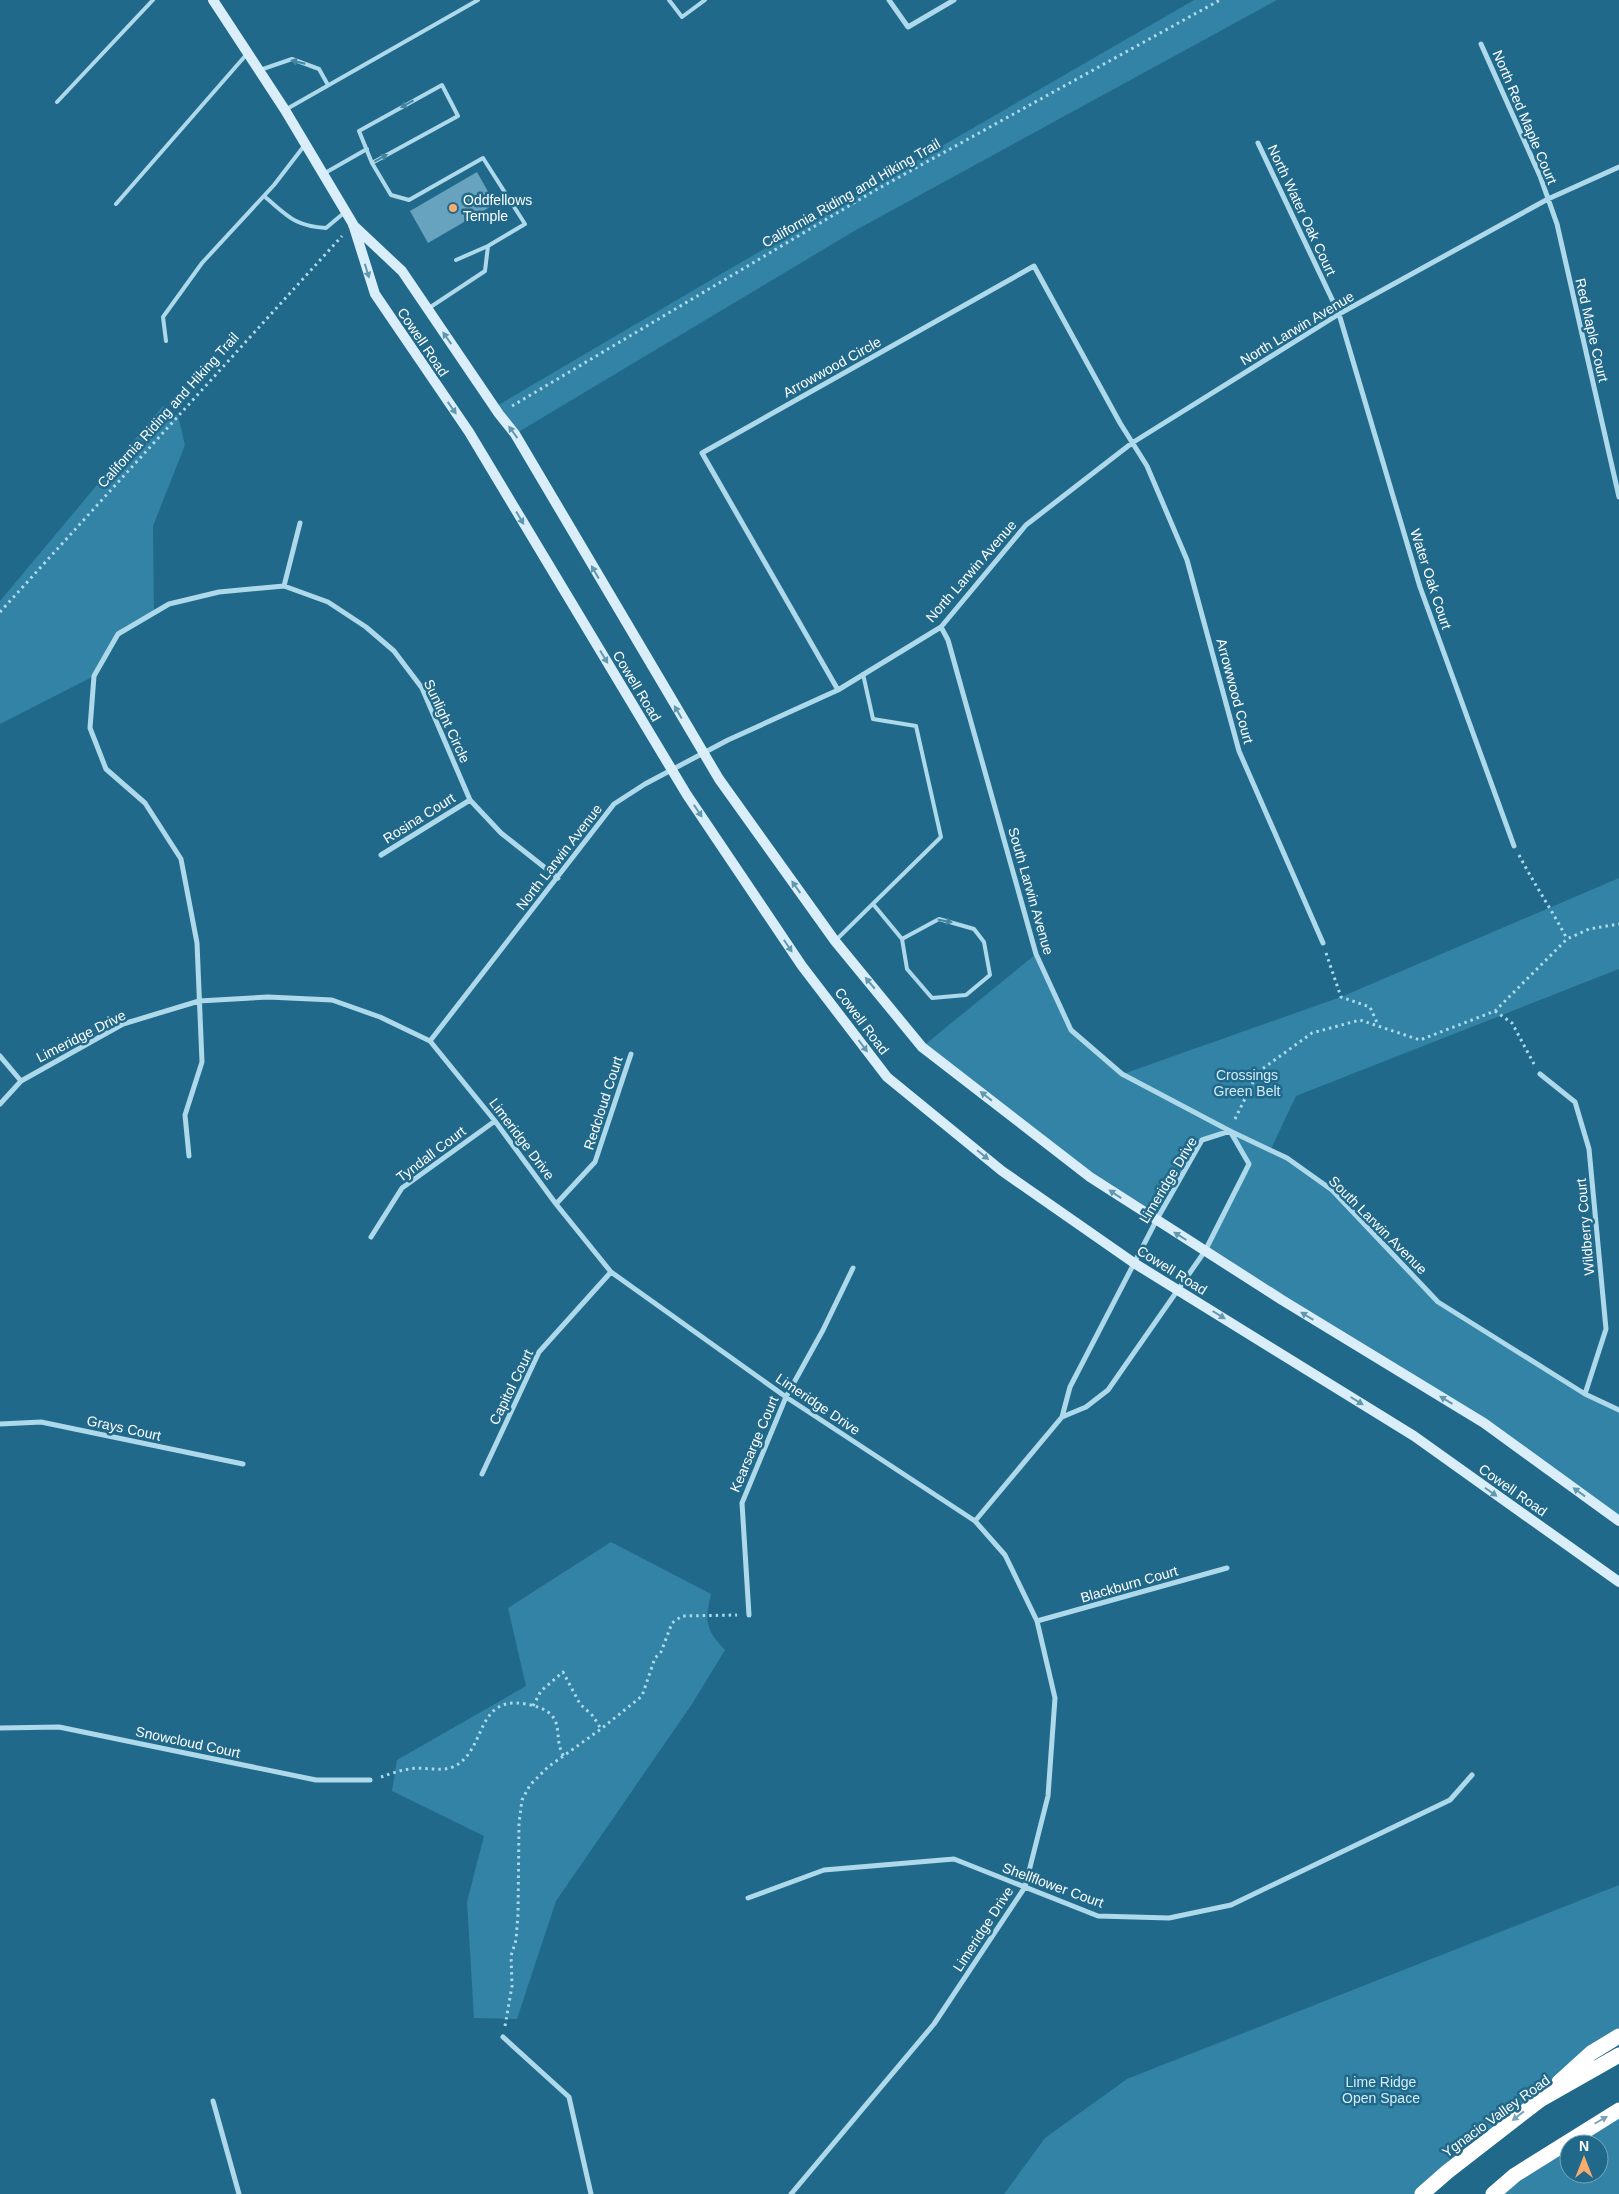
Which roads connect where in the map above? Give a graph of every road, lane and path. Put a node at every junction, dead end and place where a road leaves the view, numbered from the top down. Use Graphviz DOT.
graph roads {
  1 [pos="152,0"];
  2 [pos="213,0"];
  3 [pos="478,0"];
  4 [pos="669,0"];
  5 [pos="705,0"];
  6 [pos="890,0"];
  7 [pos="954,0"];
  8 [pos="1220,0"];
  9 [pos="1481,44"];
  10 [pos="248,53"];
  11 [pos="259,70"];
  12 [pos="328,85"];
  13 [pos="57,102"];
  14 [pos="285,110"];
  15 [pos="1258,143"];
  16 [pos="305,144"];
  17 [pos="367,149"];
  18 [pos="372,163"];
  19 [pos="1619,167"];
  20 [pos="323,174"];
  21 [pos="264,196"];
  22 [pos="1548,198"];
  23 [pos="116,204"];
  24 [pos="346,212"];
  25 [pos="353,224"];
  26 [pos="488,246"];
  27 [pos="456,260"];
  28 [pos="427,309"];
  29 [pos="1339,314"];
  30 [pos="166,341"];
  31 [pos="499,414"];
  32 [pos="1132,443"];
  33 [pos="1619,497"];
  34 [pos="300,523"];
  35 [pos="284,586"];
  36 [pos="0,612"];
  37 [pos="941,627"];
  38 [pos="863,674"];
  39 [pos="838,690"];
  40 [pos="703,754"];
  41 [pos="672,770"];
  42 [pos="470,800"];
  43 [pos="1514,846"];
  44 [pos="381,855"];
  45 [pos="558,878"];
  46 [pos="873,904"];
  47 [pos="1619,924"];
  48 [pos="902,939"];
  49 [pos="1566,939"];
  50 [pos="835,941"];
  51 [pos="1323,943"];
  52 [pos="199,1001"];
  53 [pos="1495,1011"];
  54 [pos="1378,1026"];
  55 [pos="430,1041"];
  56 [pos="631,1054"];
  57 [pos="0,1056"];
  58 [pos="1540,1074"];
  59 [pos="21,1081"];
  60 [pos="0,1104"];
  61 [pos="496,1121"];
  62 [pos="1230,1131"];
  63 [pos="189,1156"];
  64 [pos="556,1204"];
  65 [pos="1156,1221"];
  66 [pos="371,1237"];
  67 [pos="1205,1251"];
  68 [pos="1134,1263"];
  69 [pos="853,1268"];
  70 [pos="611,1272"];
  71 [pos="1177,1290"];
  72 [pos="1585,1394"];
  73 [pos="786,1397"];
  74 [pos="1619,1410"];
  75 [pos="1062,1417"];
  76 [pos="0,1424"];
  77 [pos="243,1464"];
  78 [pos="482,1474"];
  79 [pos="975,1521"];
  80 [pos="1619,1521"];
  81 [pos="1227,1568"];
  82 [pos="1619,1582"];
  83 [pos="749,1615"];
  84 [pos="1037,1621"];
  85 [pos="533,1706"];
  86 [pos="0,1728"];
  87 [pos="601,1730"];
  88 [pos="564,1756"];
  89 [pos="1472,1775"];
  90 [pos="370,1780"];
  91 [pos="1025,1887"];
  92 [pos="748,1898"];
  93 [pos="1619,2036"];
  94 [pos="503,2037"];
  95 [pos="1619,2054"];
  96 [pos="1540,2100"];
  97 [pos="213,2102"];
  98 [pos="1619,2110"];
  99 [pos="239,2194"];
  100 [pos="591,2194"];
  101 [pos="791,2194"];
  102 [pos="1422,2194"];
  103 [pos="1493,2194"];
  1 -- 13 [label="lane"];
  2 -- 10 [label="street, Cowell Road"];
  3 -- 12 [label="lane"];
  4 -- 5 [label="lane"];
  6 -- 7 [label="street"];
  8 -- 31 [label="path, California Riding and Hiking Trail"];
  9 -- 22 [label="street, North Red Maple Court"];
  10 -- 11 [label="street, Cowell Road"];
  10 -- 23 [label="lane"];
  12 -- 11 [label="lane, one-way"];
  11 -- 14 [label="street, Cowell Road"];
  12 -- 14 [label="lane"];
  14 -- 16 [label="street, Cowell Road"];
  15 -- 29 [label="street, North Water Oak Court"];
  16 -- 20 [label="street, Cowell Road"];
  16 -- 21 [label="lane"];
  17 -- 18 [label="lane"];
  18 -- 17 [label="lane, one-way"];
  17 -- 20 [label="lane"];
  18 -- 26 [label="lane"];
  19 -- 22 [label="street, North Larwin Avenue"];
  20 -- 24 [label="street, Cowell Road"];
  21 -- 24 [label="lane"];
  21 -- 30 [label="lane"];
  22 -- 29 [label="street, North Larwin Avenue"];
  22 -- 33 [label="street, Red Maple Court"];
  24 -- 25 [label="street, Cowell Road"];
  25 -- 28 [label="street, Cowell Road"];
  25 -- 36 [label="path, California Riding and Hiking Trail"];
  25 -- 41 [label="street, Cowell Road, one-way"];
  26 -- 27 [label="lane"];
  26 -- 28 [label="lane"];
  31 -- 28 [label="street, Cowell Road, one-way"];
  29 -- 32 [label="street, North Larwin Avenue"];
  29 -- 43 [label="street, Water Oak Court"];
  40 -- 31 [label="street, Cowell Road, one-way"];
  32 -- 37 [label="street, North Larwin Avenue"];
  32 -- 39 [label="street, Arrowwood Circle"];
  32 -- 51 [label="street, Arrowwood Court"];
  34 -- 35 [label="street"];
  35 -- 42 [label="street, Sunlight Circle"];
  35 -- 52 [label="street, Sunlight Circle"];
  37 -- 38 [label="street, North Larwin Avenue"];
  37 -- 62 [label="street, South Larwin Avenue"];
  38 -- 39 [label="street, North Larwin Avenue"];
  38 -- 46 [label="lane"];
  39 -- 40 [label="street, North Larwin Avenue"];
  40 -- 41 [label="street, North Larwin Avenue"];
  50 -- 40 [label="street, Cowell Road, one-way"];
  41 -- 45 [label="street, North Larwin Avenue"];
  41 -- 68 [label="street, Cowell Road, one-way"];
  42 -- 44 [label="street, Rosina Court"];
  42 -- 45 [label="street, Sunlight Circle"];
  43 -- 49 [label="path"];
  45 -- 55 [label="street, North Larwin Avenue"];
  46 -- 48 [label="lane"];
  46 -- 50 [label="lane"];
  47 -- 49 [label="path"];
  48 -- 48 [label="lane, one-way"];
  49 -- 53 [label="path"];
  65 -- 50 [label="street, Cowell Road, one-way"];
  51 -- 54 [label="path"];
  52 -- 55 [label="street, Limeridge Drive"];
  52 -- 59 [label="street, Limeridge Drive"];
  52 -- 63 [label="street, Sunlight Circle"];
  53 -- 54 [label="path"];
  53 -- 58 [label="path"];
  54 -- 62 [label="path"];
  55 -- 61 [label="street, Limeridge Drive"];
  56 -- 64 [label="street, Redcloud Court"];
  57 -- 59 [label="street"];
  58 -- 72 [label="street, Wildberry Court"];
  59 -- 60 [label="street, Limeridge Drive"];
  61 -- 64 [label="street, Limeridge Drive"];
  61 -- 66 [label="street, Tyndall Court"];
  62 -- 65 [label="street, Limeridge Drive"];
  62 -- 67 [label="street, Limeridge Drive"];
  62 -- 72 [label="street, South Larwin Avenue"];
  64 -- 70 [label="street, Limeridge Drive"];
  67 -- 65 [label="street, Cowell Road, one-way"];
  65 -- 68 [label="street, Limeridge Drive"];
  67 -- 71 [label="street, Limeridge Drive"];
  80 -- 67 [label="street, Cowell Road, one-way"];
  68 -- 71 [label="street, Cowell Road"];
  68 -- 75 [label="street, Limeridge Drive"];
  69 -- 73 [label="street, Kearsarge Court"];
  70 -- 73 [label="street, Limeridge Drive"];
  70 -- 78 [label="street, Capitol Court"];
  71 -- 75 [label="street, Limeridge Drive"];
  71 -- 82 [label="street, Cowell Road, one-way"];
  72 -- 74 [label="street, South Larwin Avenue"];
  73 -- 79 [label="street, Limeridge Drive"];
  73 -- 83 [label="street, Kearsarge Court"];
  75 -- 79 [label="street, Limeridge Drive"];
  76 -- 77 [label="street, Grays Court"];
  79 -- 84 [label="street, Limeridge Drive"];
  81 -- 84 [label="street, Blackburn Court"];
  83 -- 87 [label="path"];
  84 -- 91 [label="street, Limeridge Drive"];
  85 -- 87 [label="path"];
  85 -- 88 [label="path"];
  85 -- 90 [label="path"];
  86 -- 90 [label="street, Snowcloud Court"];
  87 -- 88 [label="path"];
  88 -- 94 [label="path"];
  89 -- 91 [label="street, Shellflower Court"];
  91 -- 92 [label="street, Shellflower Court"];
  91 -- 101 [label="street, Limeridge Drive"];
  93 -- 96 [label="highway"];
  94 -- 100 [label="street"];
  95 -- 96 [label="highway, Ygnacio Valley Road"];
  96 -- 102 [label="highway, Ygnacio Valley Road, one-way"];
  97 -- 99 [label="street"];
  103 -- 98 [label="highway, one-way"];
}
